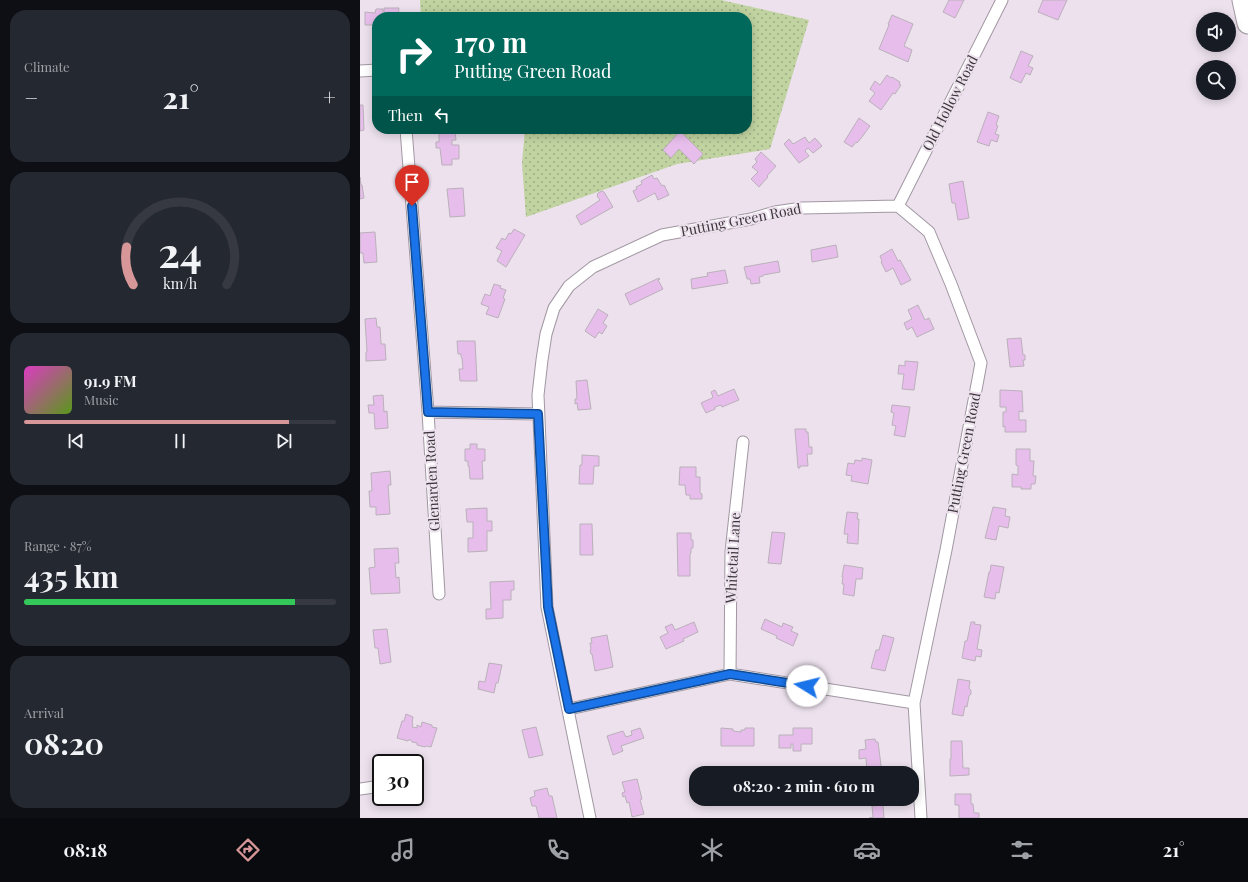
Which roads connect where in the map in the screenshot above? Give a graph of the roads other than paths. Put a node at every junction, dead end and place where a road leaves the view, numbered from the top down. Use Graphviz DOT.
graph roads {
  1 [pos="1002,0"];
  2 [pos="1243,0"];
  3 [pos="1248,23"];
  4 [pos="372,70"];
  5 [pos="360,71"];
  6 [pos="406,134"];
  7 [pos="898,206"];
  8 [pos="428,412"];
  9 [pos="538,414"];
  10 [pos="743,442"];
  11 [pos="438,594"];
  12 [pos="730,674"];
  13 [pos="914,703"];
  14 [pos="569,709"];
  15 [pos="372,788"];
  16 [pos="360,790"];
  17 [pos="590,818"];
  18 [pos="921,818"];
  1 -- 7 [label="street, Old Hollow Road"];
  2 -- 3 [label="highway"];
  4 -- 5 [label="street"];
  6 -- 8 [label="street, Glenarden Road"];
  7 -- 9 [label="street, Putting Green Road"];
  7 -- 13 [label="street, Putting Green Road"];
  8 -- 9 [label="street"];
  8 -- 11 [label="street, Glenarden Road"];
  9 -- 14 [label="street, Putting Green Road"];
  10 -- 12 [label="street, Whitetail Lane"];
  12 -- 13 [label="street"];
  12 -- 14 [label="street"];
  13 -- 18 [label="street, Putting Green Road"];
  14 -- 17 [label="street, Putting Green Road"];
  15 -- 16 [label="street"];
}
